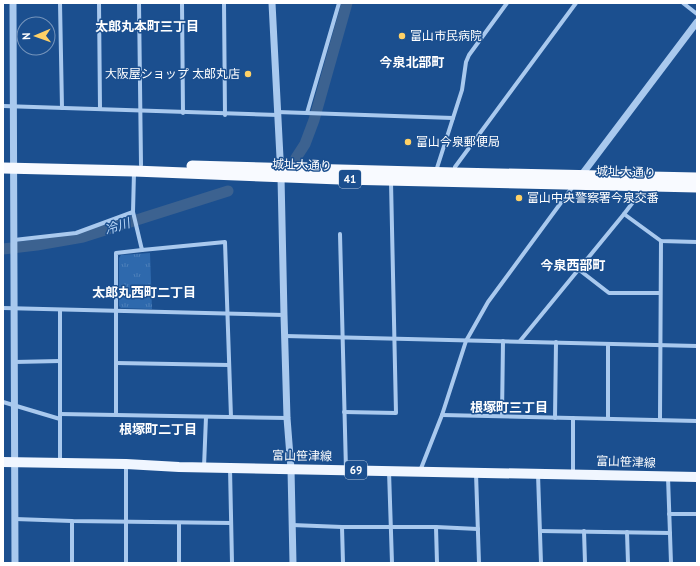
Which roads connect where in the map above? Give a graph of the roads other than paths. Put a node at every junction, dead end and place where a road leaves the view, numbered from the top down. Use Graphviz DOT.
graph roads {
  1 [pos="13,3"];
  2 [pos="60,3"];
  3 [pos="98,3"];
  4 [pos="139,3"];
  5 [pos="182,3"];
  6 [pos="224,3"];
  7 [pos="272,3"];
  8 [pos="339,3"];
  9 [pos="507,3"];
  10 [pos="576,3"];
  11 [pos="683,3"];
  12 [pos="697,14"];
  13 [pos="697,22"];
  14 [pos="3,106"];
  15 [pos="14,106"];
  16 [pos="62,108"];
  17 [pos="100,109"];
  18 [pos="141,111"];
  19 [pos="183,112"];
  20 [pos="307,113"];
  21 [pos="277,114"];
  22 [pos="225,115"];
  23 [pos="453,118"];
  24 [pos="8,164"];
  25 [pos="137,168"];
  26 [pos="436,172"];
  27 [pos="281,173"];
  28 [pos="455,173"];
  29 [pos="697,178"];
  30 [pos="579,179"];
  31 [pos="390,180"];
  32 [pos="641,186"];
  33 [pos="697,187"];
  34 [pos="133,212"];
  35 [pos="624,214"];
  36 [pos="340,234"];
  37 [pos="661,241"];
  38 [pos="697,242"];
  39 [pos="14,246"];
  40 [pos="142,250"];
  41 [pos="578,269"];
  42 [pos="660,293"];
  43 [pos="3,308"];
  44 [pos="14,308"];
  45 [pos="60,310"];
  46 [pos="116,311"];
  47 [pos="228,313"];
  48 [pos="284,315"];
  49 [pos="285,336"];
  50 [pos="343,338"];
  51 [pos="394,339"];
  52 [pos="466,341"];
  53 [pos="503,341"];
  54 [pos="520,341"];
  55 [pos="556,342"];
  56 [pos="608,344"];
  57 [pos="660,345"];
  58 [pos="697,346"];
  59 [pos="60,361"];
  60 [pos="14,362"];
  61 [pos="116,363"];
  62 [pos="229,365"];
  63 [pos="3,402"];
  64 [pos="14,406"];
  65 [pos="344,412"];
  66 [pos="116,415"];
  67 [pos="442,415"];
  68 [pos="60,416"];
  69 [pos="502,416"];
  70 [pos="206,417"];
  71 [pos="231,417"];
  72 [pos="287,418"];
  73 [pos="555,418"];
  74 [pos="573,418"];
  75 [pos="608,418"];
  76 [pos="660,419"];
  77 [pos="697,421"];
  78 [pos="3,462"];
  79 [pos="15,462"];
  80 [pos="60,463"];
  81 [pos="126,464"];
  82 [pos="204,467"];
  83 [pos="230,468"];
  84 [pos="291,469"];
  85 [pos="346,470"];
  86 [pos="389,471"];
  87 [pos="420,471"];
  88 [pos="476,473"];
  89 [pos="538,474"];
  90 [pos="573,474"];
  91 [pos="668,476"];
  92 [pos="697,477"];
  93 [pos="669,514"];
  94 [pos="697,514"];
  95 [pos="15,519"];
  96 [pos="72,521"];
  97 [pos="127,522"];
  98 [pos="179,523"];
  99 [pos="231,523"];
  100 [pos="292,525"];
  101 [pos="342,527"];
  102 [pos="390,527"];
  103 [pos="436,527"];
  104 [pos="478,529"];
  105 [pos="540,530"];
  106 [pos="584,531"];
  107 [pos="627,532"];
  108 [pos="670,533"];
  109 [pos="15,563"];
  110 [pos="72,563"];
  111 [pos="126,563"];
  112 [pos="179,563"];
  113 [pos="232,563"];
  114 [pos="293,563"];
  115 [pos="344,563"];
  116 [pos="392,563"];
  117 [pos="437,563"];
  118 [pos="479,563"];
  119 [pos="541,563"];
  120 [pos="585,563"];
  121 [pos="628,563"];
  122 [pos="671,563"];
  1 -- 15 [label="street"];
  2 -- 16 [label="street"];
  3 -- 17 [label="street"];
  4 -- 18 [label="street"];
  5 -- 19 [label="street"];
  6 -- 22 [label="street"];
  7 -- 21 [label="street"];
  8 -- 20 [label="street"];
  9 -- 23 [label="street"];
  10 -- 28 [label="street"];
  11 -- 12 [label="street"];
  13 -- 30 [label="street"];
  14 -- 15 [label="street"];
  15 -- 16 [label="street"];
  15 -- 24 [label="street"];
  16 -- 17 [label="street"];
  17 -- 18 [label="street"];
  18 -- 19 [label="street"];
  18 -- 25 [label="street"];
  19 -- 22 [label="street"];
  20 -- 21 [label="street"];
  20 -- 23 [label="street"];
  21 -- 22 [label="street"];
  21 -- 27 [label="street"];
  23 -- 26 [label="street"];
  24 -- 25 [label="highway, 城址大通り / 41"];
  24 -- 39 [label="street"];
  25 -- 27 [label="highway, 城址大通り / 41"];
  25 -- 34 [label="street"];
  26 -- 27 [label="highway, 城址大通り / 41"];
  26 -- 28 [label="highway, 城址大通り / 41"];
  27 -- 31 [label="highway, 城址大通り / 41"];
  27 -- 48 [label="street"];
  28 -- 30 [label="highway, 城址大通り / 41"];
  29 -- 30 [label="highway, 城址大通り / 41"];
  30 -- 31 [label="highway, 城址大通り / 41"];
  30 -- 32 [label="highway, 城址大通り / 41"];
  30 -- 52 [label="street"];
  31 -- 51 [label="street"];
  32 -- 33 [label="highway, 城址大通り / 41"];
  32 -- 35 [label="street"];
  34 -- 39 [label="street"];
  34 -- 40 [label="street"];
  35 -- 37 [label="street"];
  35 -- 41 [label="street"];
  36 -- 50 [label="street"];
  37 -- 38 [label="street"];
  37 -- 42 [label="street"];
  39 -- 44 [label="street"];
  40 -- 46 [label="street"];
  40 -- 47 [label="street"];
  41 -- 42 [label="street"];
  41 -- 54 [label="street"];
  42 -- 57 [label="street"];
  43 -- 44 [label="street"];
  44 -- 45 [label="street"];
  44 -- 60 [label="street"];
  45 -- 46 [label="street"];
  45 -- 59 [label="street"];
  46 -- 47 [label="street"];
  46 -- 61 [label="street"];
  47 -- 48 [label="street"];
  47 -- 62 [label="street"];
  48 -- 49 [label="street"];
  49 -- 50 [label="street"];
  49 -- 72 [label="street"];
  50 -- 51 [label="street"];
  50 -- 65 [label="street"];
  51 -- 52 [label="street"];
  51 -- 65 [label="street"];
  52 -- 53 [label="street"];
  52 -- 67 [label="street"];
  53 -- 54 [label="street"];
  53 -- 69 [label="street"];
  54 -- 55 [label="street"];
  55 -- 56 [label="street"];
  55 -- 73 [label="street"];
  56 -- 57 [label="street"];
  56 -- 75 [label="street"];
  57 -- 58 [label="street"];
  57 -- 76 [label="street"];
  59 -- 60 [label="street"];
  59 -- 68 [label="street"];
  60 -- 64 [label="street"];
  61 -- 62 [label="street"];
  61 -- 66 [label="street"];
  62 -- 71 [label="street"];
  63 -- 64 [label="street"];
  64 -- 68 [label="street"];
  64 -- 79 [label="street"];
  65 -- 85 [label="street"];
  66 -- 68 [label="street"];
  66 -- 70 [label="street"];
  67 -- 69 [label="street"];
  67 -- 87 [label="street"];
  68 -- 80 [label="street"];
  69 -- 73 [label="street"];
  70 -- 71 [label="street"];
  70 -- 82 [label="street"];
  71 -- 72 [label="street"];
  72 -- 84 [label="street"];
  73 -- 74 [label="street"];
  74 -- 75 [label="street"];
  74 -- 90 [label="street"];
  75 -- 76 [label="street"];
  76 -- 77 [label="street"];
  78 -- 79 [label="main road, 富山笹津線 / 69"];
  79 -- 80 [label="main road, 富山笹津線 / 69"];
  79 -- 95 [label="street"];
  80 -- 81 [label="main road, 富山笹津線 / 69"];
  81 -- 82 [label="main road, 富山笹津線 / 69"];
  81 -- 97 [label="street"];
  82 -- 83 [label="main road, 富山笹津線 / 69"];
  83 -- 84 [label="main road, 富山笹津線 / 69"];
  83 -- 99 [label="street"];
  84 -- 85 [label="main road, 富山笹津線 / 69"];
  84 -- 100 [label="street"];
  85 -- 86 [label="main road, 富山笹津線 / 69"];
  86 -- 87 [label="main road, 富山笹津線 / 69"];
  86 -- 102 [label="street"];
  87 -- 88 [label="main road, 富山笹津線 / 69"];
  88 -- 89 [label="main road, 富山笹津線 / 69"];
  88 -- 104 [label="street"];
  89 -- 90 [label="main road, 富山笹津線 / 69"];
  89 -- 105 [label="street"];
  90 -- 91 [label="main road, 富山笹津線 / 69"];
  91 -- 92 [label="main road, 富山笹津線 / 69"];
  91 -- 93 [label="street"];
  93 -- 94 [label="street"];
  93 -- 108 [label="street"];
  95 -- 96 [label="street"];
  95 -- 109 [label="street"];
  96 -- 97 [label="street"];
  96 -- 110 [label="street"];
  97 -- 98 [label="street"];
  97 -- 111 [label="street"];
  98 -- 99 [label="street"];
  98 -- 112 [label="street"];
  99 -- 113 [label="street"];
  100 -- 101 [label="street"];
  100 -- 114 [label="street"];
  101 -- 102 [label="street"];
  101 -- 115 [label="street"];
  102 -- 103 [label="street"];
  102 -- 116 [label="street"];
  103 -- 104 [label="street"];
  103 -- 117 [label="street"];
  104 -- 118 [label="street"];
  105 -- 106 [label="street"];
  105 -- 119 [label="street"];
  106 -- 107 [label="street"];
  106 -- 120 [label="street"];
  107 -- 108 [label="street"];
  107 -- 121 [label="street"];
  108 -- 122 [label="street"];
}
